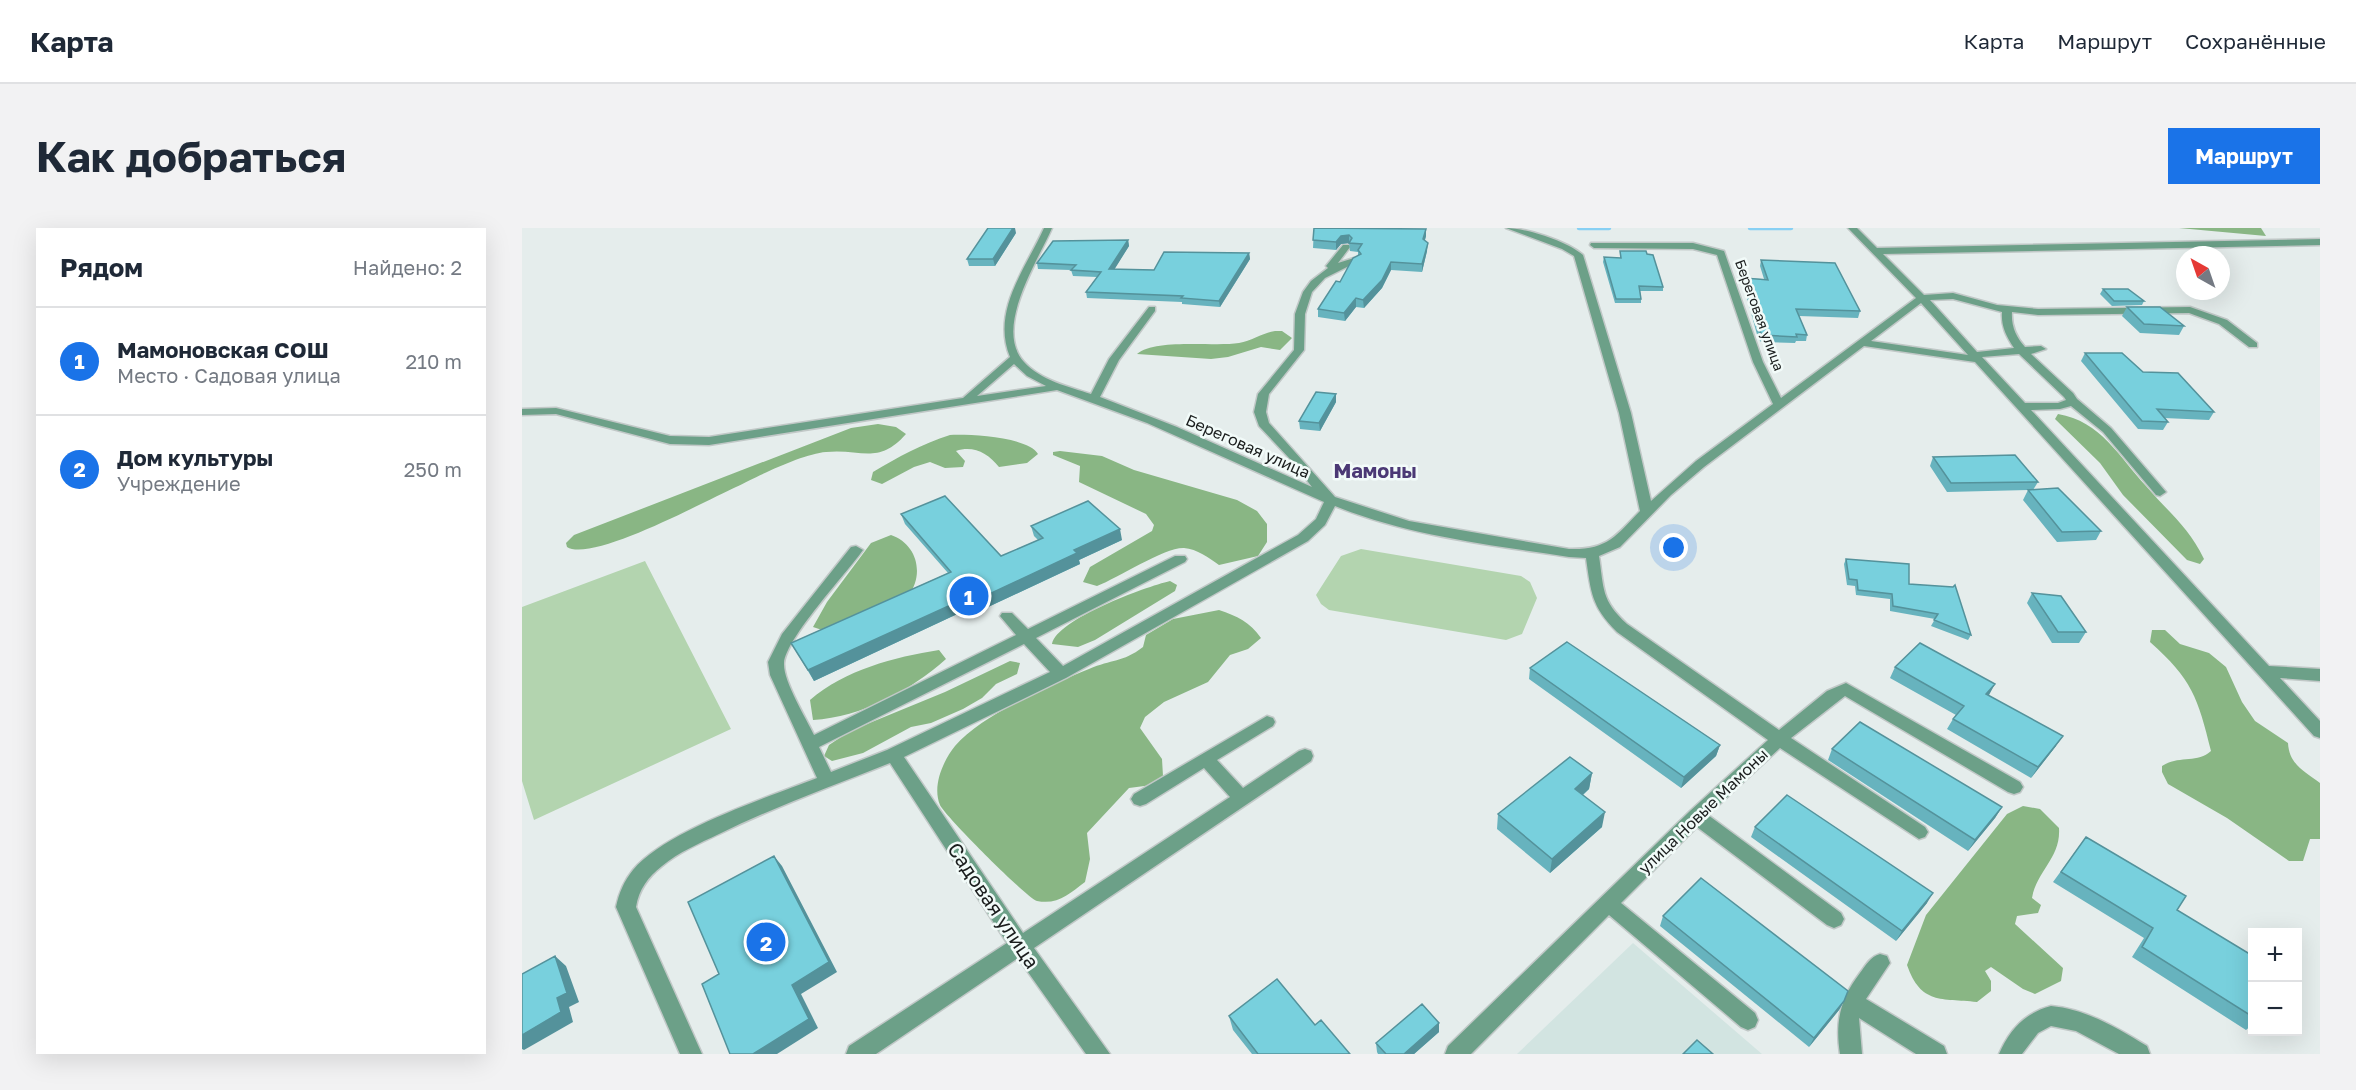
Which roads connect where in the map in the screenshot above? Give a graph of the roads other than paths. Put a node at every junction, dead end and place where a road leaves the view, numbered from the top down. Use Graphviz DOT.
graph roads {
  1 [pos="1048,228"];
  2 [pos="1510,228"];
  3 [pos="1852,228"];
  4 [pos="2320,242"];
  5 [pos="2284,243"];
  6 [pos="1594,244"];
  7 [pos="1346,247"];
  8 [pos="2320,247"];
  9 [pos="1874,251"];
  10 [pos="1354,261"];
  11 [pos="1327,270"];
  12 [pos="1922,298"];
  13 [pos="1152,309"];
  14 [pos="2007,310"];
  15 [pos="1863,343"];
  16 [pos="2253,345"];
  17 [pos="2041,349"];
  18 [pos="2022,351"];
  19 [pos="1975,357"];
  20 [pos="1015,358"];
  21 [pos="1058,387"];
  22 [pos="1094,399"];
  23 [pos="965,400"];
  24 [pos="2072,401"];
  25 [pos="1779,405"];
  26 [pos="2021,407"];
  27 [pos="522,412"];
  28 [pos="2160,492"];
  29 [pos="1330,502"];
  30 [pos="1647,513"];
  31 [pos="856,550"];
  32 [pos="1592,554"];
  33 [pos="1180,559"];
  34 [pos="1007,616"];
  35 [pos="1027,637"];
  36 [pos="2263,671"];
  37 [pos="1061,674"];
  38 [pos="2320,675"];
  39 [pos="1267,722"];
  40 [pos="2320,732"];
  41 [pos="1779,739"];
  42 [pos="811,744"];
  43 [pos="893,754"];
  44 [pos="1305,756"];
  45 [pos="1206,759"];
  46 [pos="827,782"];
  47 [pos="2014,787"];
  48 [pos="1242,798"];
  49 [pos="1140,799"];
  50 [pos="1696,816"];
  51 [pos="1919,832"];
  52 [pos="1608,903"];
  53 [pos="1834,919"];
  54 [pos="1020,945"];
  55 [pos="1880,963"];
  56 [pos="1852,1002"];
  57 [pos="1748,1020"];
  58 [pos="691,1054"];
  59 [pos="857,1054"];
  60 [pos="1099,1054"];
  61 [pos="1456,1054"];
  62 [pos="1851,1054"];
  63 [pos="1936,1054"];
  64 [pos="2010,1054"];
  65 [pos="2139,1054"];
  1 -- 20 [label="street"];
  2 -- 30 [label="street"];
  3 -- 9 [label="street"];
  4 -- 5 [label="street"];
  5 -- 8 [label="street"];
  5 -- 9 [label="street"];
  6 -- 25 [label="street, Береговая улица"];
  7 -- 11 [label="street"];
  9 -- 12 [label="street"];
  10 -- 11 [label="street"];
  11 -- 29 [label="street"];
  12 -- 14 [label="street"];
  12 -- 15 [label="street"];
  12 -- 19 [label="street"];
  13 -- 22 [label="street"];
  14 -- 16 [label="street"];
  14 -- 18 [label="street"];
  15 -- 19 [label="street"];
  15 -- 25 [label="street"];
  17 -- 18 [label="street"];
  18 -- 19 [label="street"];
  18 -- 24 [label="street"];
  19 -- 26 [label="street"];
  20 -- 21 [label="street, Береговая улица"];
  20 -- 23 [label="street"];
  21 -- 22 [label="street, Береговая улица"];
  21 -- 23 [label="street"];
  22 -- 29 [label="street, Береговая улица"];
  23 -- 27 [label="street"];
  24 -- 26 [label="street"];
  24 -- 28 [label="street"];
  25 -- 30 [label="street"];
  26 -- 36 [label="street"];
  29 -- 32 [label="street, Береговая улица"];
  29 -- 37 [label="street"];
  30 -- 32 [label="street"];
  31 -- 42 [label="street"];
  32 -- 41 [label="street, улица Новые Мамоны"];
  33 -- 35 [label="street"];
  34 -- 35 [label="street"];
  35 -- 37 [label="street"];
  35 -- 42 [label="street"];
  36 -- 38 [label="street"];
  36 -- 40 [label="street"];
  37 -- 43 [label="street"];
  39 -- 45 [label="street"];
  41 -- 47 [label="street"];
  41 -- 50 [label="street, улица Новые Мамоны"];
  41 -- 51 [label="street"];
  42 -- 46 [label="street"];
  43 -- 46 [label="street"];
  43 -- 54 [label="street, Садовая улица"];
  44 -- 48 [label="street"];
  45 -- 48 [label="street"];
  45 -- 49 [label="street"];
  46 -- 58 [label="street"];
  48 -- 54 [label="street"];
  50 -- 52 [label="street, улица Новые Мамоны"];
  50 -- 53 [label="street"];
  52 -- 57 [label="street"];
  52 -- 61 [label="street, улица Новые Мамоны"];
  54 -- 59 [label="street"];
  54 -- 60 [label="street, Садовая улица"];
  55 -- 56 [label="street"];
  56 -- 62 [label="street"];
  56 -- 63 [label="street"];
  64 -- 65 [label="street"];
}
